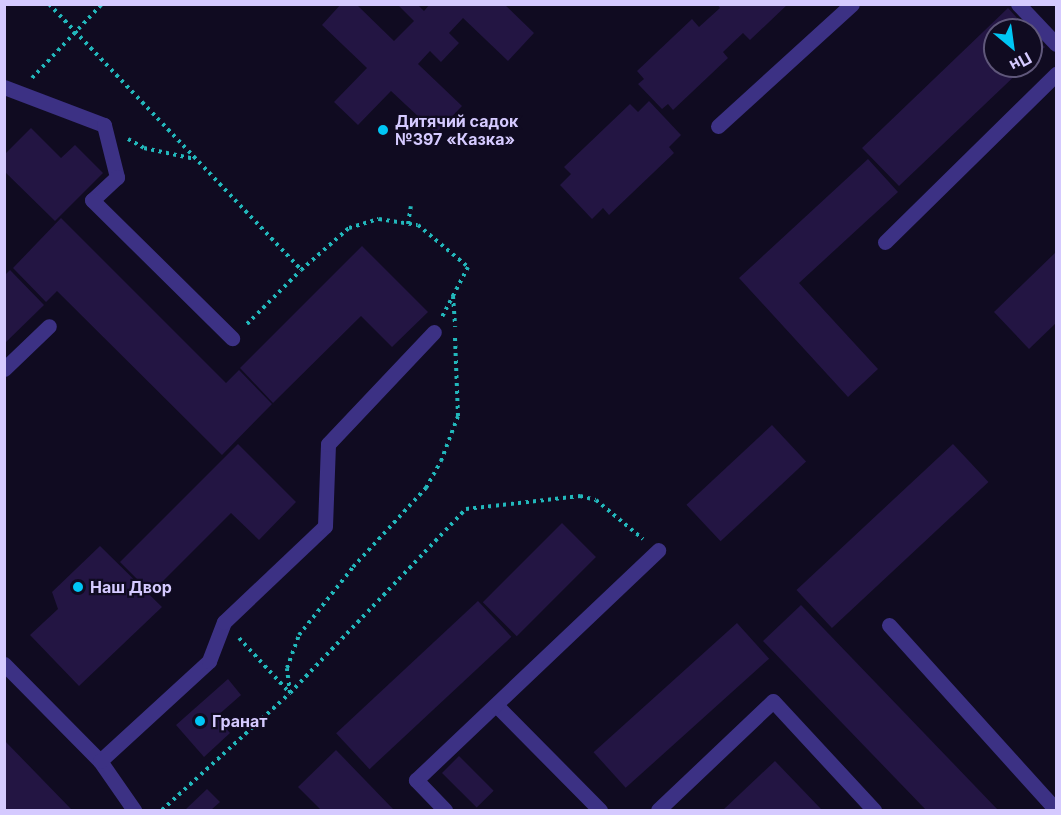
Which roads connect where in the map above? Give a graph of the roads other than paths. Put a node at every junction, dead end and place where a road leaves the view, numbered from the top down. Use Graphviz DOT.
graph roads {
  1 [pos="852,4"];
  2 [pos="1018,4"];
  3 [pos="1056,44"];
  4 [pos="1056,74"];
  5 [pos="12,89"];
  6 [pos="718,126"];
  7 [pos="885,242"];
  8 [pos="49,326"];
  9 [pos="434,332"];
  10 [pos="232,338"];
  11 [pos="4,369"];
  12 [pos="658,550"];
  13 [pos="889,625"];
  14 [pos="4,664"];
  15 [pos="496,705"];
  16 [pos="100,761"];
  17 [pos="134,810"];
  18 [pos="445,810"];
  19 [pos="600,810"];
  20 [pos="658,810"];
  21 [pos="874,810"];
  22 [pos="1056,810"];
  1 -- 6 [label="lane"];
  2 -- 3 [label="lane"];
  4 -- 7 [label="lane"];
  5 -- 10 [label="lane"];
  8 -- 11 [label="lane"];
  9 -- 16 [label="lane"];
  12 -- 15 [label="lane"];
  13 -- 22 [label="lane"];
  14 -- 16 [label="lane"];
  15 -- 18 [label="lane"];
  15 -- 19 [label="lane"];
  16 -- 17 [label="lane"];
  20 -- 21 [label="lane"];
}
